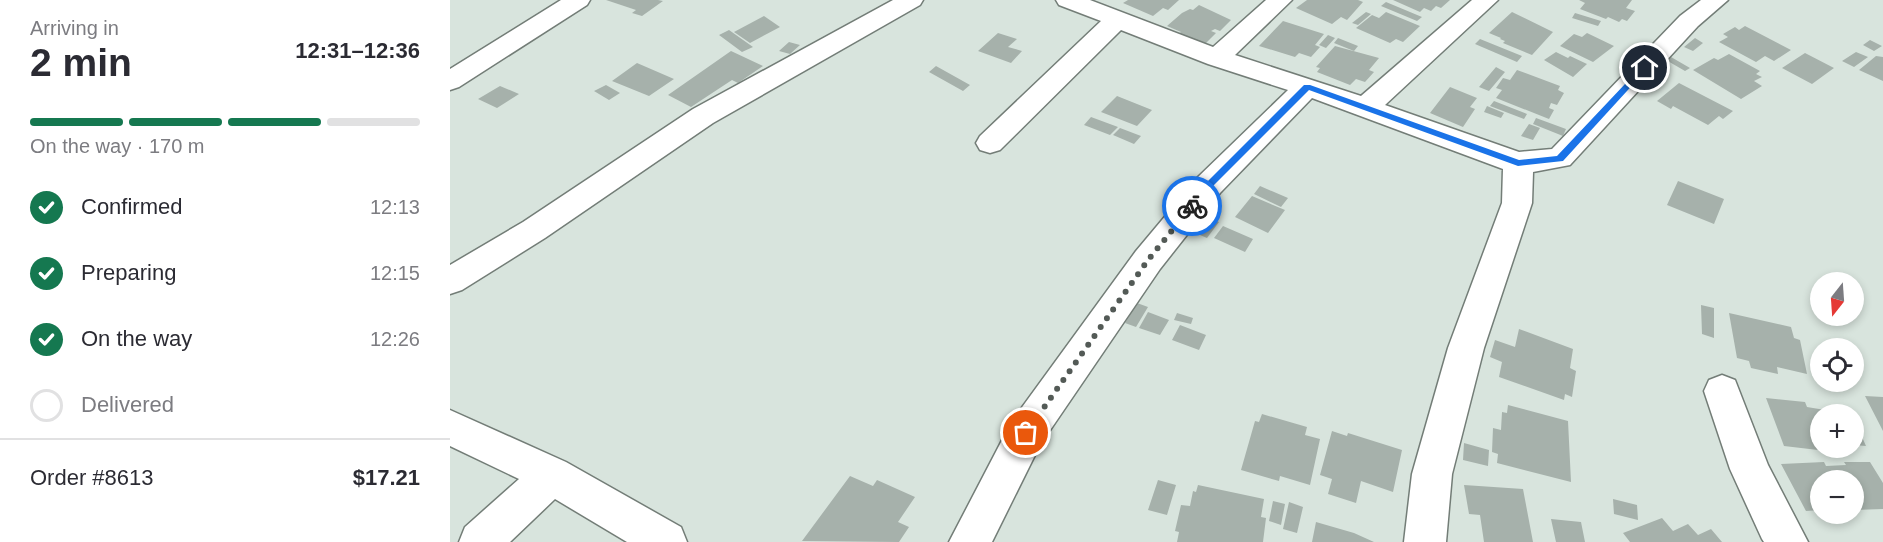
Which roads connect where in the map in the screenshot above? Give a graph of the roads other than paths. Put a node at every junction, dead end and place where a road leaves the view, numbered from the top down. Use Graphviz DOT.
graph roads {
  1 [pos="578,0"];
  2 [pos="911,0"];
  3 [pos="1280,0"];
  4 [pos="1486,0"];
  5 [pos="1716,0"];
  6 [pos="1082,2"];
  7 [pos="1119,19"];
  8 [pos="1217,58"];
  9 [pos="450,81"];
  10 [pos="1307,87"];
  11 [pos="1366,107"];
  12 [pos="990,143"];
  13 [pos="1518,163"];
  14 [pos="450,281"];
  15 [pos="1722,391"];
  16 [pos="450,427"];
  17 [pos="552,476"];
  18 [pos="480,542"];
  19 [pos="666,542"];
  20 [pos="970,542"];
  21 [pos="1425,542"];
  22 [pos="1787,542"];
  1 -- 9 [label="street"];
  2 -- 14 [label="street"];
  3 -- 8 [label="street"];
  4 -- 11 [label="street"];
  5 -- 13 [label="street"];
  6 -- 7 [label="street"];
  7 -- 8 [label="street"];
  7 -- 12 [label="street"];
  8 -- 10 [label="street"];
  10 -- 11 [label="street"];
  10 -- 20 [label="street"];
  11 -- 13 [label="street"];
  13 -- 21 [label="street"];
  15 -- 22 [label="street"];
  16 -- 17 [label="street"];
  17 -- 18 [label="street"];
  17 -- 19 [label="street"];
}
